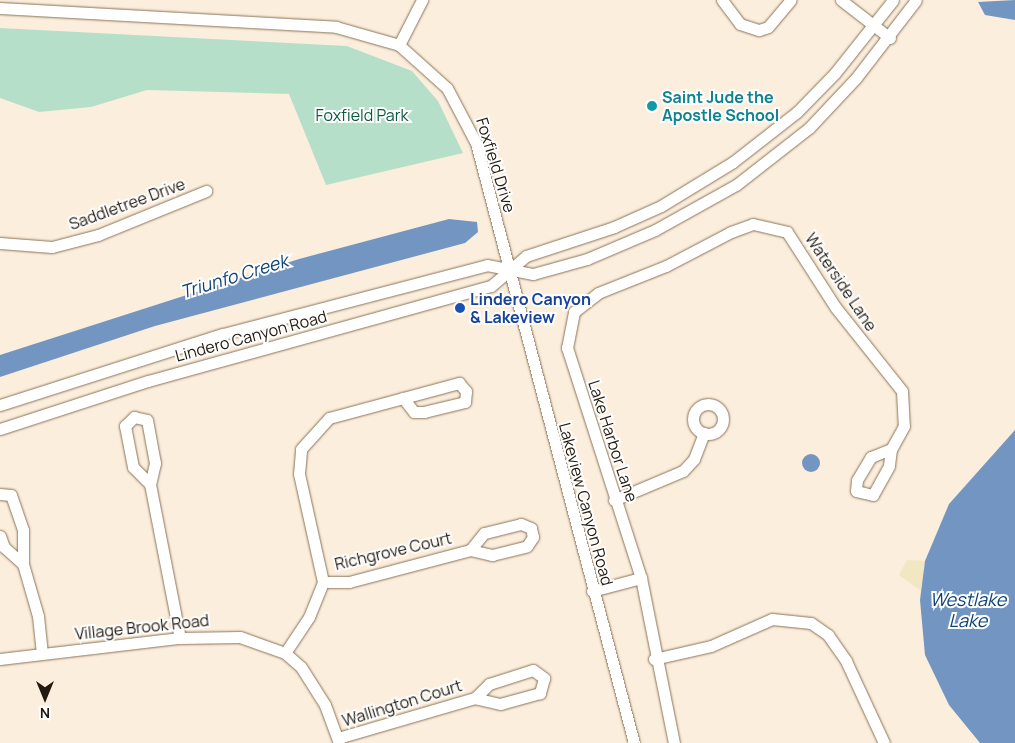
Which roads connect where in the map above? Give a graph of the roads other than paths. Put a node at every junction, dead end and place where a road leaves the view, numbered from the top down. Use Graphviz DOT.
graph roads {
  1 [pos="422,0"];
  2 [pos="722,0"];
  3 [pos="791,0"];
  4 [pos="841,0"];
  5 [pos="892,0"];
  6 [pos="916,0"];
  7 [pos="0,8"];
  8 [pos="875,26"];
  9 [pos="890,38"];
  10 [pos="399,45"];
  11 [pos="206,191"];
  12 [pos="0,244"];
  13 [pos="509,272"];
  14 [pos="574,312"];
  15 [pos="403,398"];
  16 [pos="0,405"];
  17 [pos="0,429"];
  18 [pos="704,433"];
  19 [pos="891,449"];
  20 [pos="150,484"];
  21 [pos="0,494"];
  22 [pos="614,500"];
  23 [pos="0,536"];
  24 [pos="470,550"];
  25 [pos="23,564"];
  26 [pos="641,578"];
  27 [pos="323,582"];
  28 [pos="592,591"];
  29 [pos="180,638"];
  30 [pos="42,654"];
  31 [pos="285,654"];
  32 [pos="0,658"];
  33 [pos="654,658"];
  34 [pos="475,698"];
  35 [pos="339,741"];
  36 [pos="634,743"];
  37 [pos="674,743"];
  38 [pos="884,743"];
  1 -- 10 [label="street"];
  2 -- 3 [label="street"];
  4 -- 8 [label="street"];
  5 -- 8 [label="street, Lindero Canyon Road"];
  6 -- 9 [label="street, Lindero Canyon Road"];
  7 -- 10 [label="street, Foxfield Drive"];
  8 -- 9 [label="street"];
  8 -- 13 [label="street, Lindero Canyon Road"];
  9 -- 13 [label="street, Lindero Canyon Road"];
  10 -- 13 [label="street, Foxfield Drive"];
  11 -- 12 [label="street, Saddletree Drive"];
  13 -- 16 [label="street, Lindero Canyon Road"];
  13 -- 17 [label="street, Lindero Canyon Road"];
  13 -- 28 [label="street, Lakeview Canyon Road"];
  14 -- 19 [label="street, Waterside Lane"];
  14 -- 22 [label="street, Lake Harbor Lane"];
  15 -- 15 [label="street"];
  15 -- 27 [label="street"];
  18 -- 22 [label="street"];
  20 -- 20 [label="street"];
  20 -- 29 [label="street"];
  21 -- 25 [label="street"];
  22 -- 26 [label="street, Lake Harbor Lane"];
  23 -- 25 [label="street"];
  24 -- 24 [label="street, Richgrove Court"];
  24 -- 27 [label="street, Richgrove Court"];
  25 -- 30 [label="street"];
  26 -- 28 [label="street"];
  26 -- 33 [label="street, Lake Harbor Lane"];
  27 -- 31 [label="street"];
  28 -- 36 [label="street, Lakeview Canyon Road"];
  29 -- 30 [label="street, Village Brook Road"];
  29 -- 31 [label="street, Village Brook Road"];
  30 -- 32 [label="street, Village Brook Road"];
  31 -- 35 [label="street"];
  33 -- 37 [label="street, Lake Harbor Lane"];
  33 -- 38 [label="street"];
  34 -- 34 [label="street, Wallington Court"];
  34 -- 35 [label="street, Wallington Court"];
}
